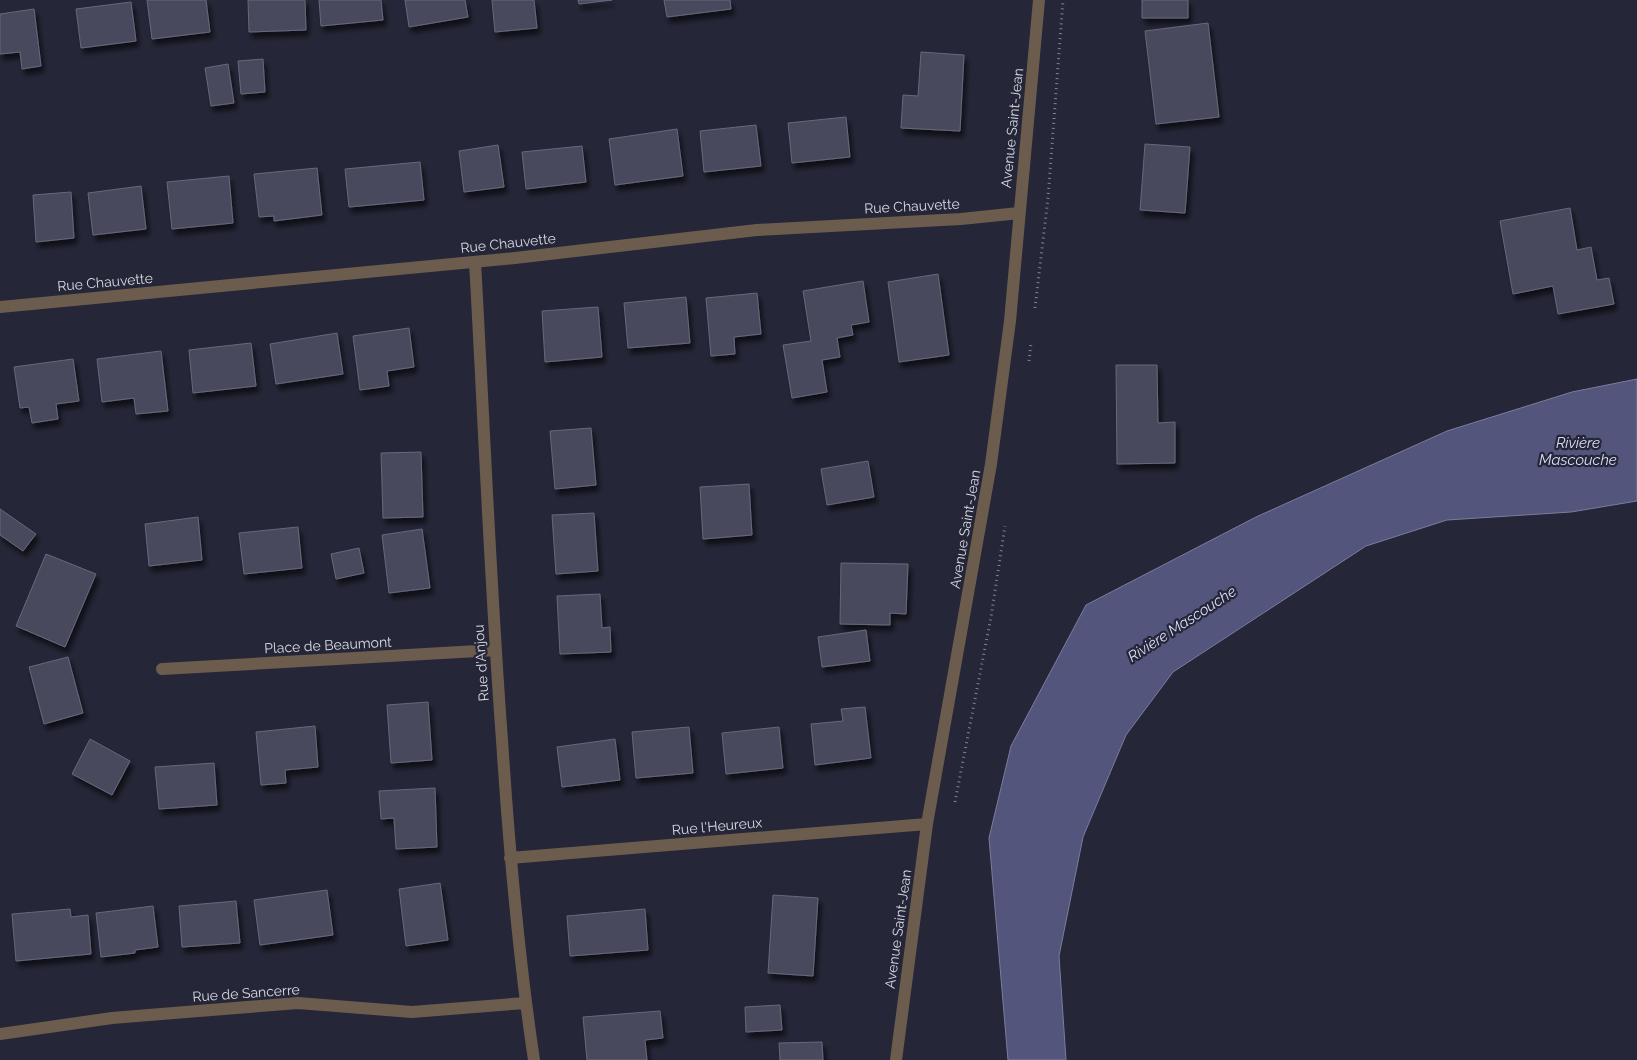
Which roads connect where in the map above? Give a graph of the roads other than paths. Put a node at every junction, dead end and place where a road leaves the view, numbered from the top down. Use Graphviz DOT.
graph roads {
  1 [pos="1038,0"];
  2 [pos="1019,213"];
  3 [pos="475,262"];
  4 [pos="0,307"];
  5 [pos="495,650"];
  6 [pos="162,669"];
  7 [pos="927,824"];
  8 [pos="510,858"];
  9 [pos="525,1004"];
  10 [pos="0,1034"];
  11 [pos="534,1060"];
  12 [pos="896,1060"];
  1 -- 2 [label="street, Avenue Saint-Jean"];
  2 -- 3 [label="street, Rue Chauvette"];
  2 -- 7 [label="street, Avenue Saint-Jean"];
  3 -- 4 [label="street, Rue Chauvette"];
  3 -- 5 [label="street, Rue d'Anjou"];
  5 -- 6 [label="street, Place de Beaumont"];
  5 -- 8 [label="street, Rue d'Anjou"];
  7 -- 8 [label="street, Rue l'Heureux"];
  7 -- 12 [label="street, Avenue Saint-Jean"];
  8 -- 9 [label="street, Rue d'Anjou"];
  9 -- 10 [label="street, Rue de Sancerre"];
  9 -- 11 [label="street, Rue d'Anjou"];
}
